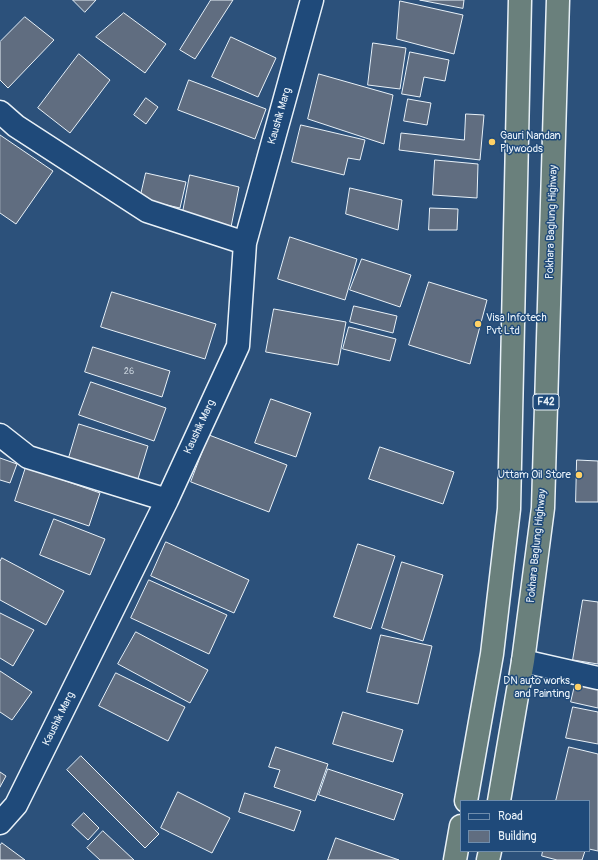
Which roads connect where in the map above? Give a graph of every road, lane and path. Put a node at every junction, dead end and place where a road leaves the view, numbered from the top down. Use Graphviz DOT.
graph roads {
  1 [pos="312,0"];
  2 [pos="520,0"];
  3 [pos="558,0"];
  4 [pos="0,112"];
  5 [pos="245,243"];
  6 [pos="0,435"];
  7 [pos="167,500"];
  8 [pos="523,661"];
  9 [pos="598,678"];
  10 [pos="466,800"];
  11 [pos="499,800"];
  12 [pos="0,823"];
  13 [pos="460,832"];
  14 [pos="455,860"];
  1 -- 5 [label="street, Kaushik Marg"];
  2 -- 10 [label="highway"];
  3 -- 8 [label="highway, Pokhara Baglung Highway / F42"];
  4 -- 5 [label="street"];
  5 -- 7 [label="street, Kaushik Marg"];
  6 -- 7 [label="street"];
  7 -- 12 [label="street, Kaushik Marg"];
  8 -- 9 [label="street"];
  8 -- 11 [label="highway, Pokhara Baglung Highway / F42"];
  13 -- 14 [label="highway"];
}
